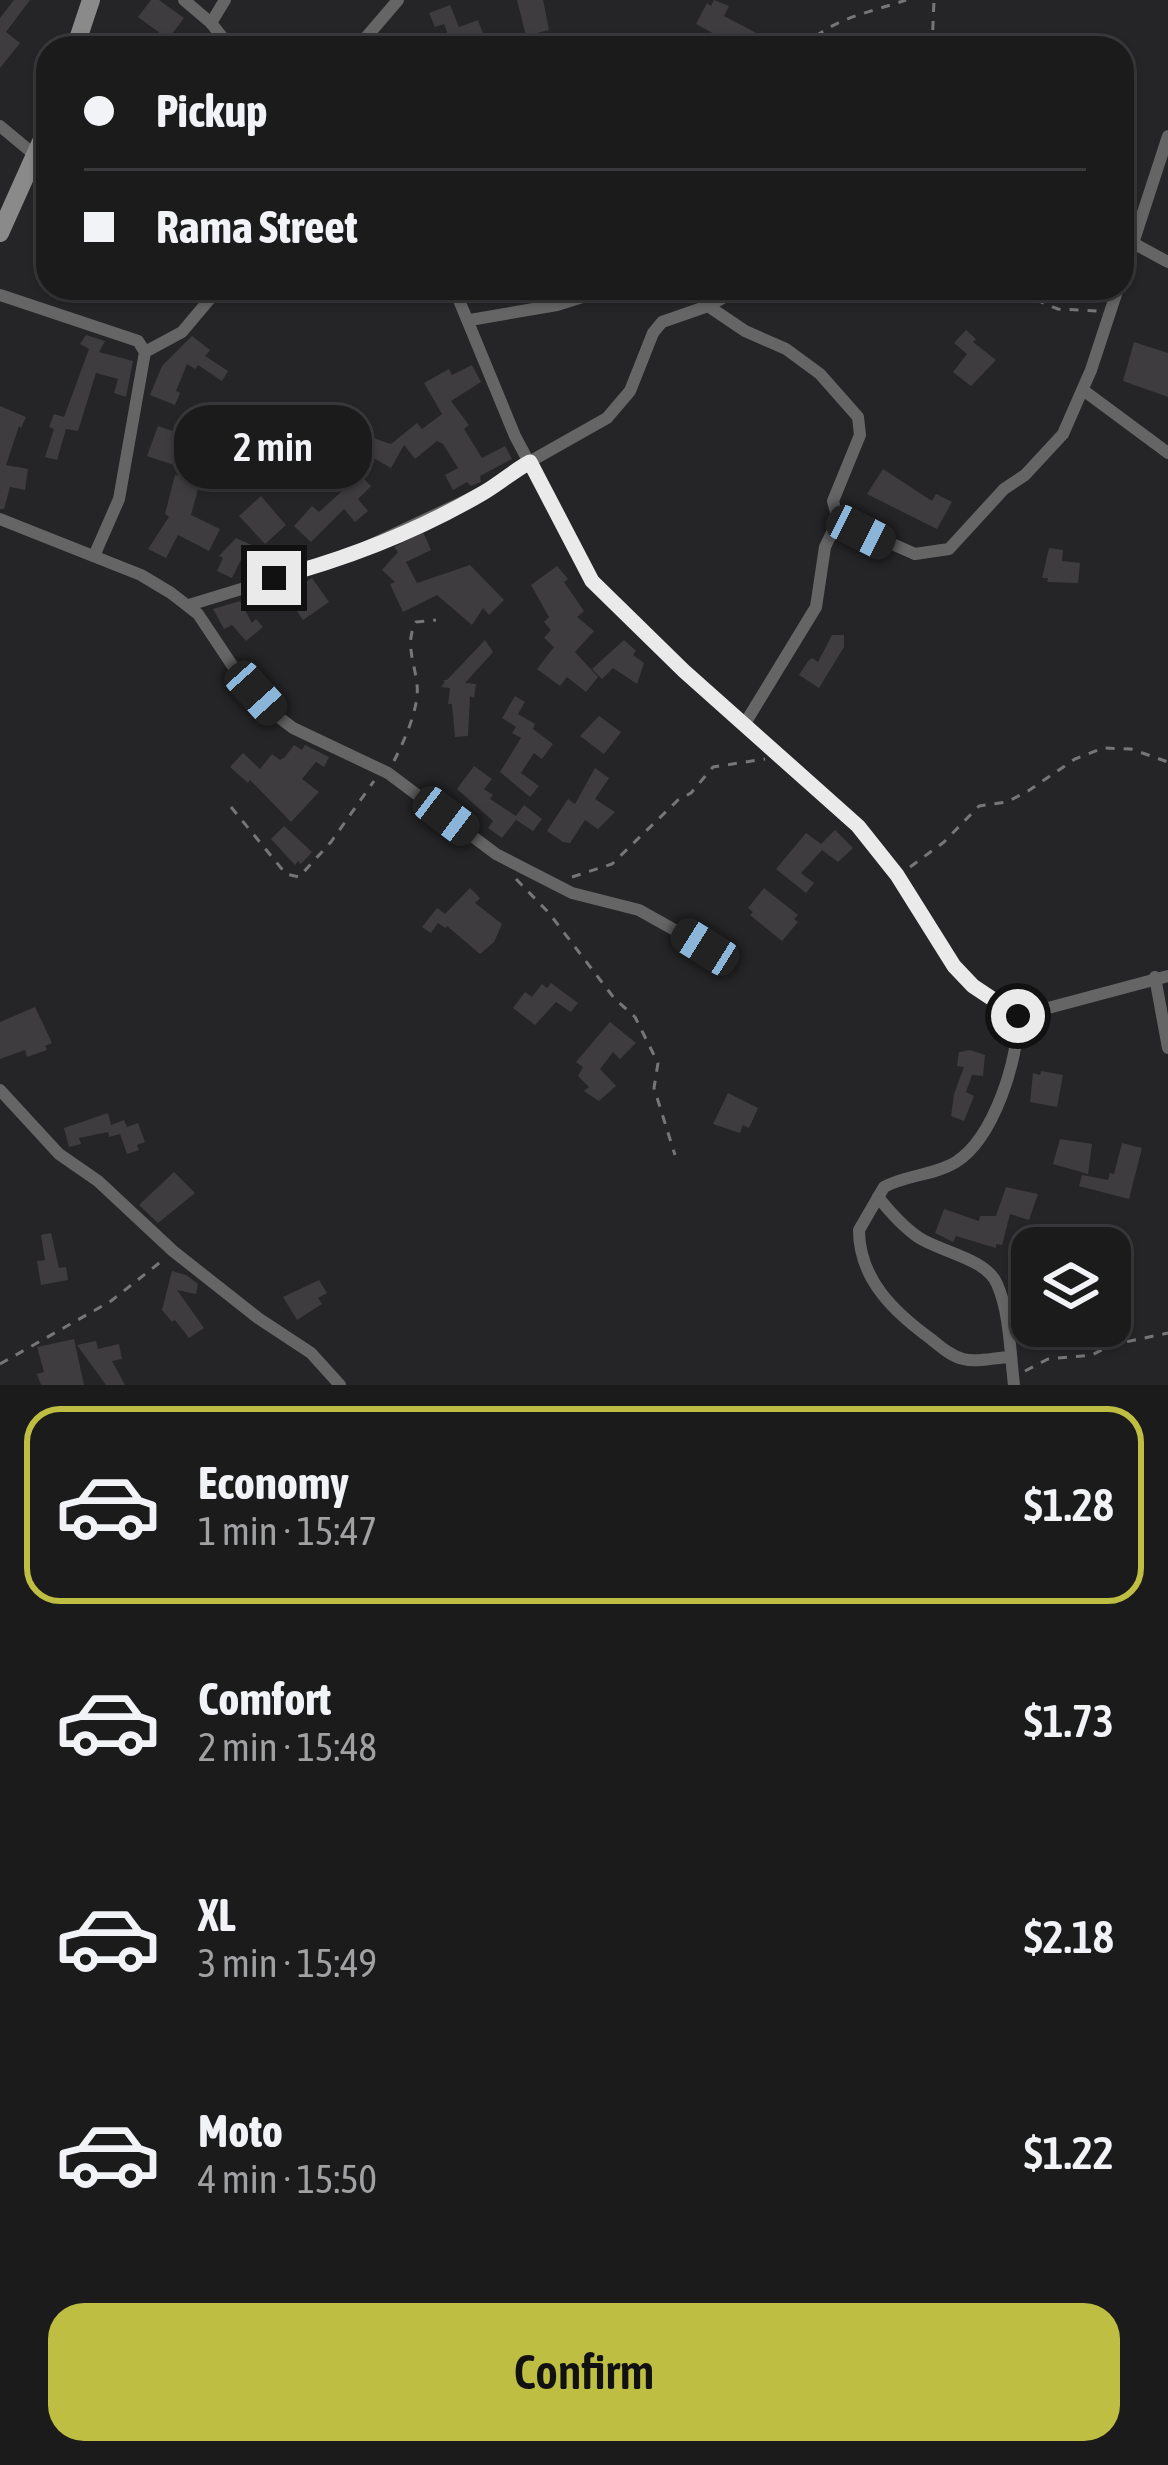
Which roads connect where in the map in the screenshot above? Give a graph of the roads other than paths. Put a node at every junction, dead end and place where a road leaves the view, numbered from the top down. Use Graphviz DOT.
graph roads {
  1 [pos="91,0"];
  2 [pos="184,0"];
  3 [pos="224,0"];
  4 [pos="398,0"];
  5 [pos="211,23"];
  6 [pos="79,36"];
  7 [pos="221,36"];
  8 [pos="367,36"];
  9 [pos="0,126"];
  10 [pos="1168,136"];
  11 [pos="36,155"];
  12 [pos="36,161"];
  13 [pos="0,232"];
  14 [pos="1134,239"];
  15 [pos="1134,243"];
  16 [pos="1168,262"];
  17 [pos="0,295"];
  18 [pos="209,300"];
  19 [pos="460,300"];
  20 [pos="573,300"];
  21 [pos="719,300"];
  22 [pos="1114,300"];
  23 [pos="708,306"];
  24 [pos="470,320"];
  25 [pos="145,352"];
  26 [pos="1083,390"];
  27 [pos="1168,453"];
  28 [pos="530,462"];
  29 [pos="0,519"];
  30 [pos="838,520"];
  31 [pos="94,556"];
  32 [pos="189,605"];
  33 [pos="744,724"];
  34 [pos="705,947"];
  35 [pos="1161,977"];
  36 [pos="1018,1016"];
  37 [pos="1168,1048"];
  38 [pos="0,1090"];
  39 [pos="878,1197"];
  40 [pos="1011,1357"];
  41 [pos="1013,1381"];
  42 [pos="340,1385"];
  1 -- 6 [label="main road"];
  2 -- 5 [label="street"];
  3 -- 5 [label="street"];
  4 -- 8 [label="street"];
  5 -- 7 [label="street"];
  9 -- 11 [label="street"];
  10 -- 14 [label="street"];
  12 -- 13 [label="main road"];
  15 -- 16 [label="street"];
  17 -- 25 [label="street"];
  18 -- 25 [label="street"];
  19 -- 24 [label="street"];
  20 -- 24 [label="street"];
  21 -- 23 [label="street"];
  22 -- 26 [label="street"];
  23 -- 28 [label="street"];
  23 -- 30 [label="street"];
  24 -- 28 [label="street"];
  25 -- 31 [label="street"];
  26 -- 27 [label="street"];
  26 -- 30 [label="street"];
  28 -- 32 [label="street"];
  28 -- 33 [label="street"];
  29 -- 31 [label="street"];
  30 -- 33 [label="street"];
  31 -- 32 [label="street"];
  32 -- 34 [label="street"];
  33 -- 36 [label="street"];
  35 -- 36 [label="street"];
  35 -- 37 [label="street"];
  36 -- 39 [label="street"];
  38 -- 42 [label="street"];
  39 -- 40 [label="street"];
  39 -- 40 [label="street"];
  40 -- 41 [label="street"];
}
